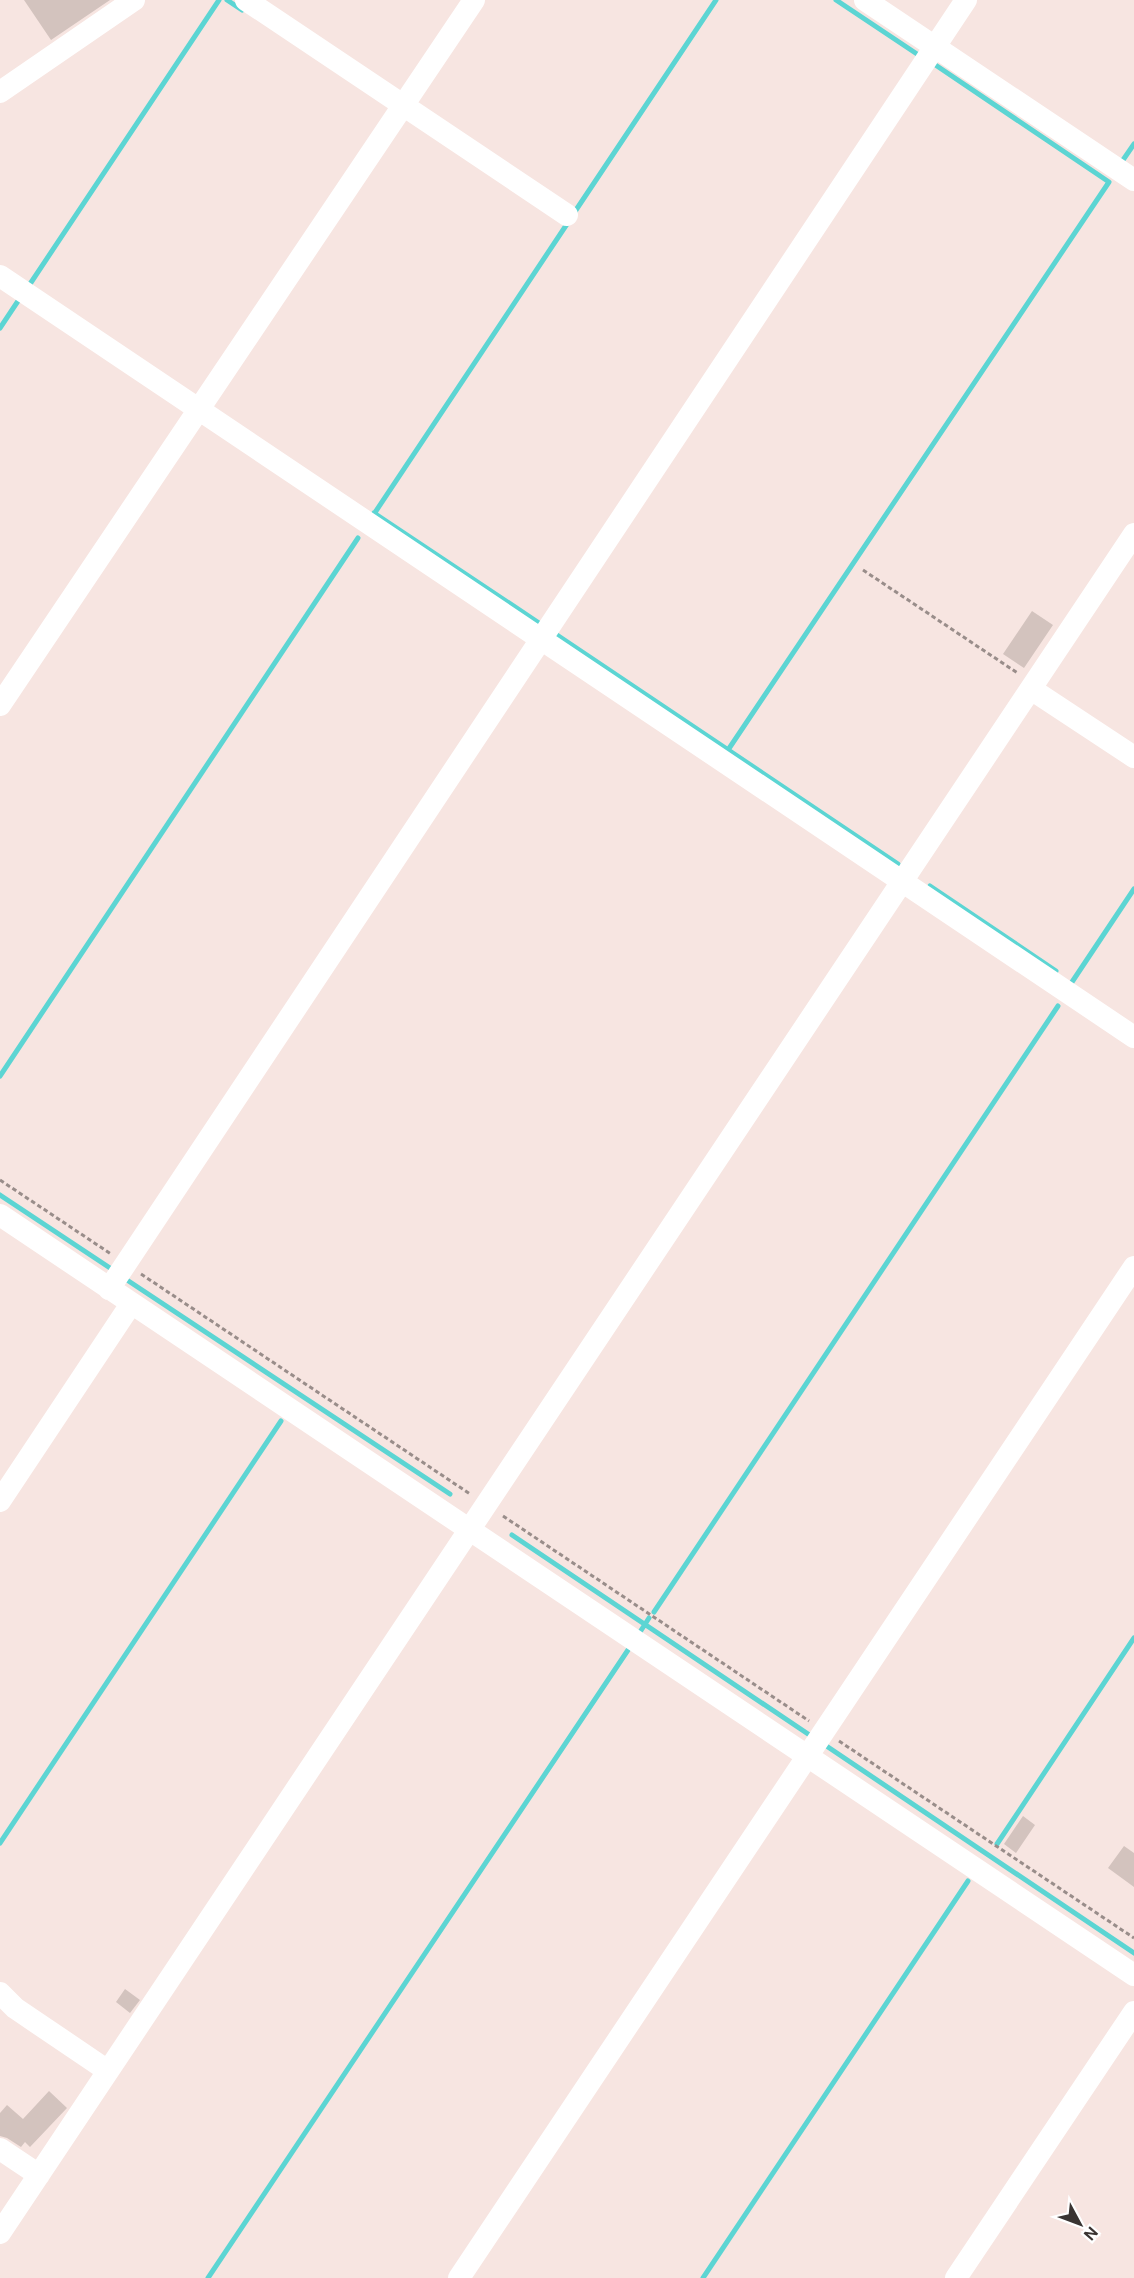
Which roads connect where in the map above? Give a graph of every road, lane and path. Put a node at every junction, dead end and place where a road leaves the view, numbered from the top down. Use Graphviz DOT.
graph roads {
  1 [pos="134,0"];
  2 [pos="246,0"];
  3 [pos="474,0"];
  4 [pos="865,0"];
  5 [pos="966,0"];
  6 [pos="934,47"];
  7 [pos="0,92"];
  8 [pos="400,112"];
  9 [pos="1134,180"];
  10 [pos="567,215"];
  11 [pos="0,276"];
  12 [pos="198,410"];
  13 [pos="1134,534"];
  14 [pos="863,570"];
  15 [pos="541,637"];
  16 [pos="1033,687"];
  17 [pos="0,705"];
  18 [pos="1134,757"];
  19 [pos="902,881"];
  20 [pos="1134,1037"];
  21 [pos="0,1180"];
  22 [pos="0,1215"];
  23 [pos="125,1264"];
  24 [pos="1134,1267"];
  25 [pos="109,1289"];
  26 [pos="131,1304"];
  27 [pos="0,1501"];
  28 [pos="487,1505"];
  29 [pos="471,1529"];
  30 [pos="817,1742"];
  31 [pos="1134,1938"];
  32 [pos="1134,1974"];
  33 [pos="5,2007"];
  34 [pos="1134,2012"];
  35 [pos="108,2071"];
  36 [pos="0,2149"];
  37 [pos="39,2175"];
  38 [pos="0,2233"];
  39 [pos="459,2278"];
  40 [pos="956,2278"];
  1 -- 7 [label="street"];
  2 -- 8 [label="street"];
  3 -- 8 [label="street"];
  4 -- 6 [label="street"];
  5 -- 6 [label="street"];
  6 -- 9 [label="street"];
  6 -- 15 [label="street"];
  8 -- 10 [label="street"];
  8 -- 12 [label="street"];
  11 -- 12 [label="street"];
  12 -- 15 [label="street"];
  12 -- 17 [label="street"];
  13 -- 16 [label="street"];
  14 -- 16 [label="path"];
  15 -- 19 [label="street"];
  15 -- 23 [label="street"];
  16 -- 18 [label="street"];
  16 -- 19 [label="street"];
  19 -- 20 [label="street"];
  19 -- 28 [label="street"];
  21 -- 23 [label="path"];
  22 -- 25 [label="street"];
  23 -- 25 [label="street"];
  23 -- 28 [label="path"];
  24 -- 30 [label="street"];
  25 -- 26 [label="street"];
  26 -- 27 [label="street"];
  26 -- 29 [label="street"];
  28 -- 29 [label="street"];
  28 -- 30 [label="path"];
  29 -- 30 [label="street"];
  29 -- 35 [label="street"];
  30 -- 31 [label="path"];
  30 -- 32 [label="street"];
  30 -- 39 [label="street"];
  33 -- 35 [label="street"];
  34 -- 40 [label="street"];
  35 -- 37 [label="street"];
  36 -- 37 [label="street"];
  37 -- 38 [label="street"];
}
